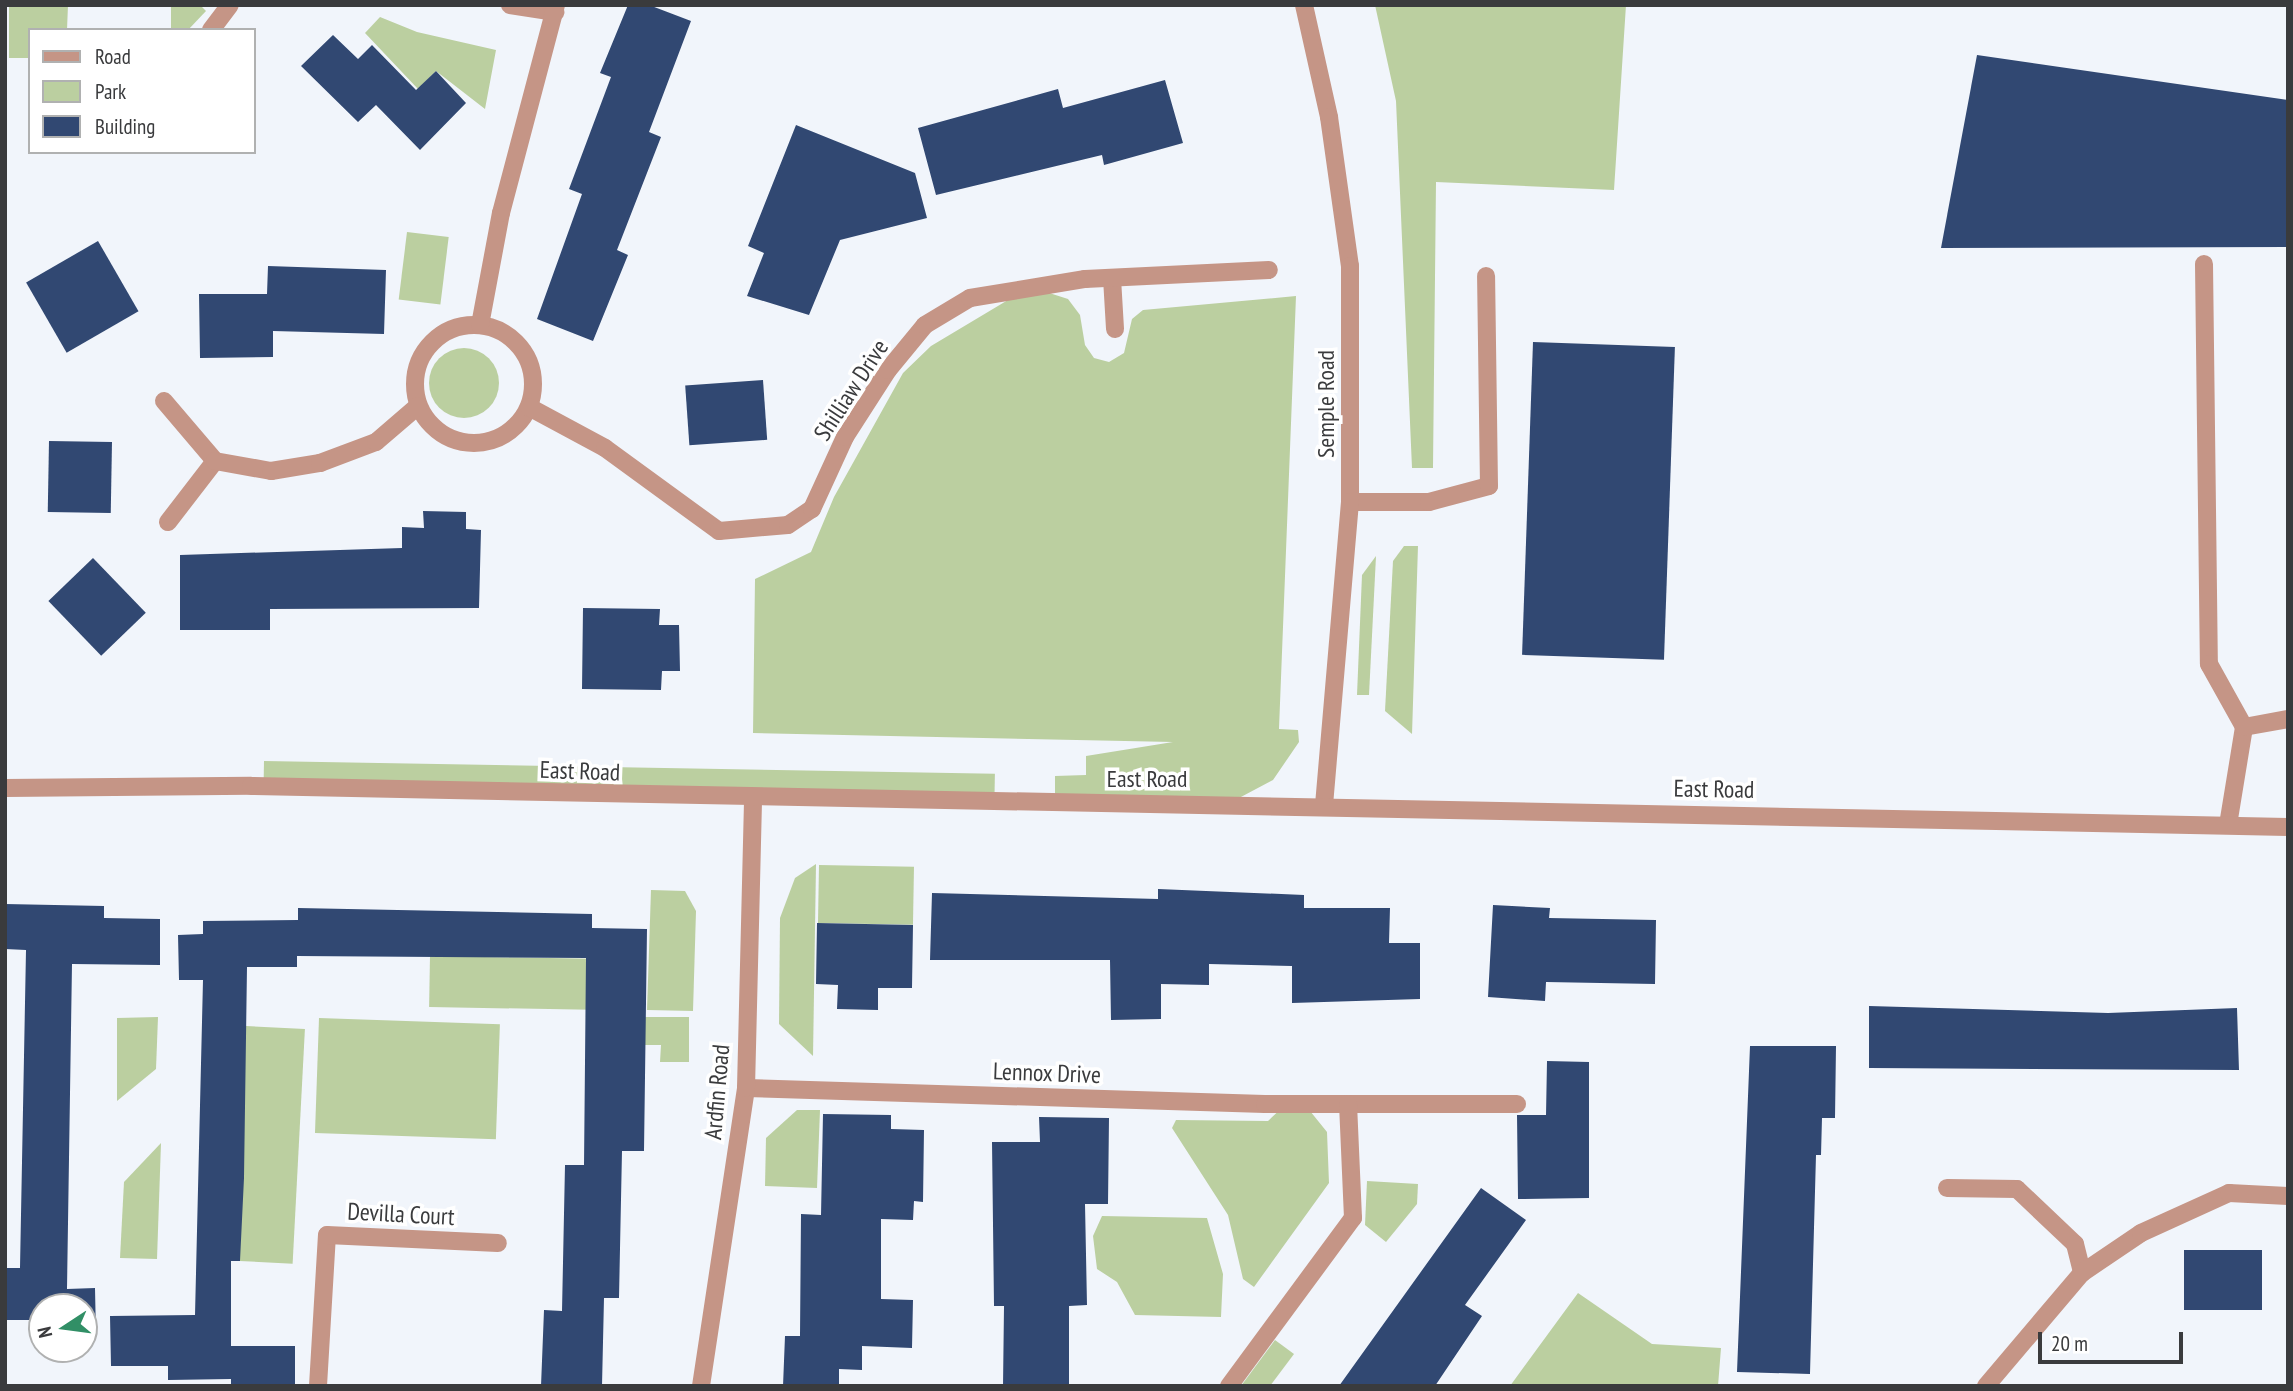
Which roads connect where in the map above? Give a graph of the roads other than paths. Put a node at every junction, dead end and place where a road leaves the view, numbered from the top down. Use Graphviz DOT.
graph roads {
  1 [pos="230,5"];
  2 [pos="510,5"];
  3 [pos="1304,5"];
  4 [pos="556,9"];
  5 [pos="213,28"];
  6 [pos="2204,264"];
  7 [pos="1269,270"];
  8 [pos="1486,276"];
  9 [pos="1112,278"];
  10 [pos="480,325"];
  11 [pos="1115,329"];
  12 [pos="164,401"];
  13 [pos="418,406"];
  14 [pos="529,407"];
  15 [pos="215,461"];
  16 [pos="1350,502"];
  17 [pos="168,522"];
  18 [pos="2288,719"];
  19 [pos="2244,727"];
  20 [pos="5,788"];
  21 [pos="753,801"];
  22 [pos="1324,805"];
  23 [pos="2228,825"];
  24 [pos="2288,827"];
  25 [pos="746,1088"];
  26 [pos="1348,1104"];
  27 [pos="1517,1104"];
  28 [pos="1947,1188"];
  29 [pos="2288,1196"];
  30 [pos="498,1243"];
  31 [pos="2082,1273"];
  32 [pos="318,1386"];
  33 [pos="701,1386"];
  34 [pos="1229,1386"];
  35 [pos="1986,1386"];
  1 -- 5 [label="street"];
  2 -- 4 [label="street"];
  3 -- 16 [label="street, Semple Road"];
  4 -- 10 [label="street"];
  6 -- 19 [label="street"];
  7 -- 9 [label="street, Shilliaw Drive"];
  8 -- 16 [label="street"];
  9 -- 11 [label="street"];
  9 -- 14 [label="street, Shilliaw Drive"];
  10 -- 13 [label="street"];
  10 -- 14 [label="street"];
  12 -- 15 [label="street"];
  13 -- 14 [label="street"];
  13 -- 15 [label="street"];
  15 -- 17 [label="street"];
  16 -- 22 [label="street, Semple Road"];
  18 -- 19 [label="street"];
  19 -- 23 [label="street"];
  20 -- 21 [label="street, East Road"];
  21 -- 22 [label="street, East Road"];
  21 -- 25 [label="street, Ardfin Road"];
  22 -- 23 [label="street, East Road"];
  23 -- 24 [label="street, East Road"];
  25 -- 26 [label="street, Lennox Drive"];
  25 -- 33 [label="street, Ardfin Road"];
  26 -- 27 [label="street, Lennox Drive"];
  26 -- 34 [label="street"];
  28 -- 31 [label="street"];
  29 -- 31 [label="street"];
  30 -- 32 [label="street, Devilla Court"];
  31 -- 35 [label="street"];
}
